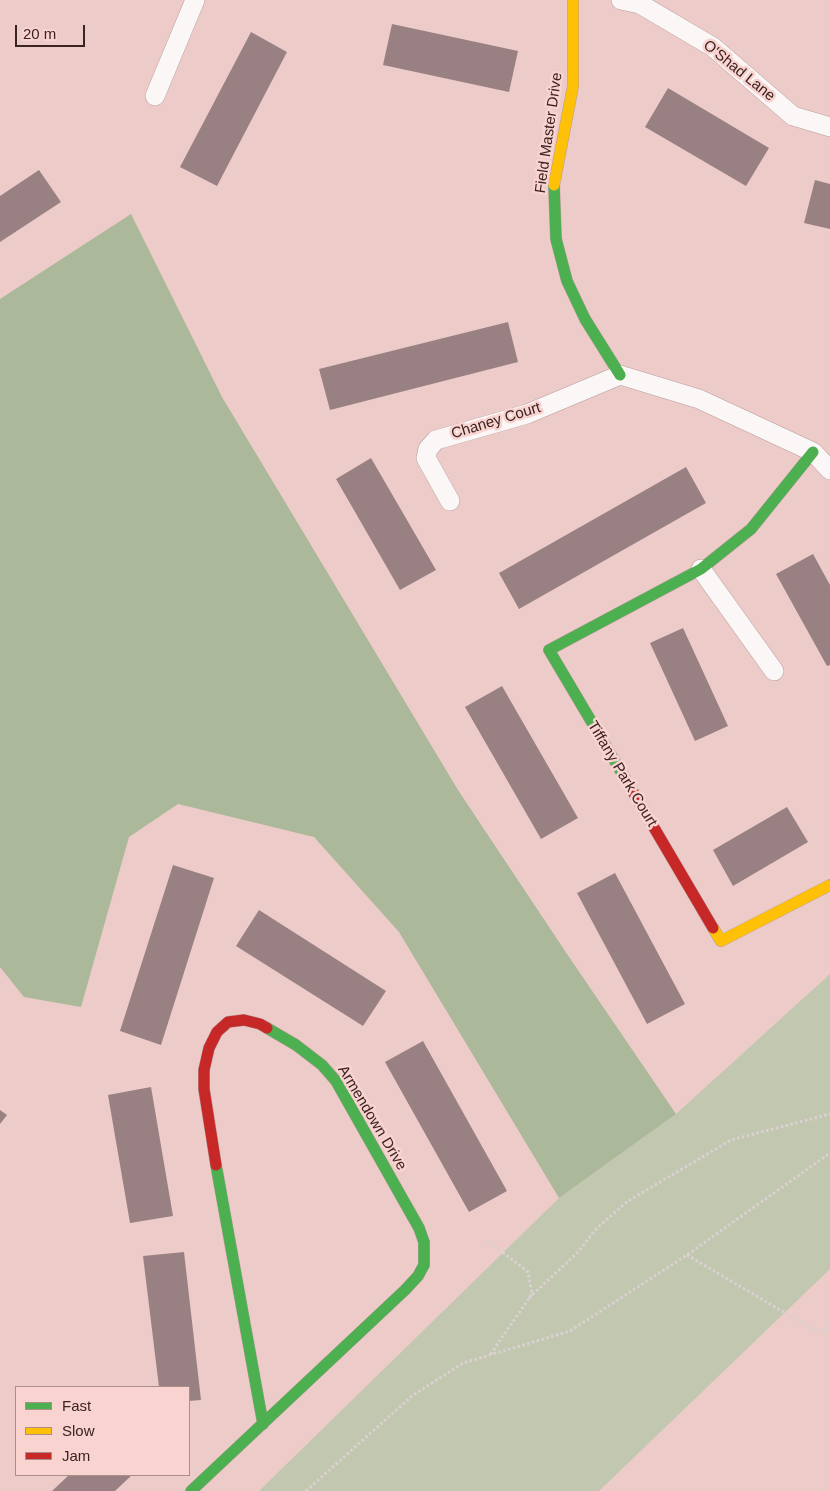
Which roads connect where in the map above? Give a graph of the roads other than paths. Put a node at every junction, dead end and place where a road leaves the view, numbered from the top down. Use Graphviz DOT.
graph roads {
  1 [pos="195,0"];
  2 [pos="574,0"];
  3 [pos="621,0"];
  4 [pos="155,96"];
  5 [pos="830,127"];
  6 [pos="620,375"];
  7 [pos="813,452"];
  8 [pos="830,470"];
  9 [pos="450,501"];
  10 [pos="701,569"];
  11 [pos="774,671"];
  12 [pos="830,885"];
  13 [pos="263,1424"];
  14 [pos="191,1491"];
  1 -- 4 [label="street"];
  2 -- 6 [label="street, Field Master Drive"];
  3 -- 5 [label="street, O'Shad Lane"];
  6 -- 7 [label="street"];
  6 -- 9 [label="street, Chaney Court"];
  7 -- 8 [label="street"];
  7 -- 10 [label="street, Tiffany Park Court"];
  10 -- 11 [label="street"];
  10 -- 12 [label="street, Tiffany Park Court"];
  13 -- 13 [label="street, Armendown Drive"];
  13 -- 14 [label="street, Armendown Drive"];
}
